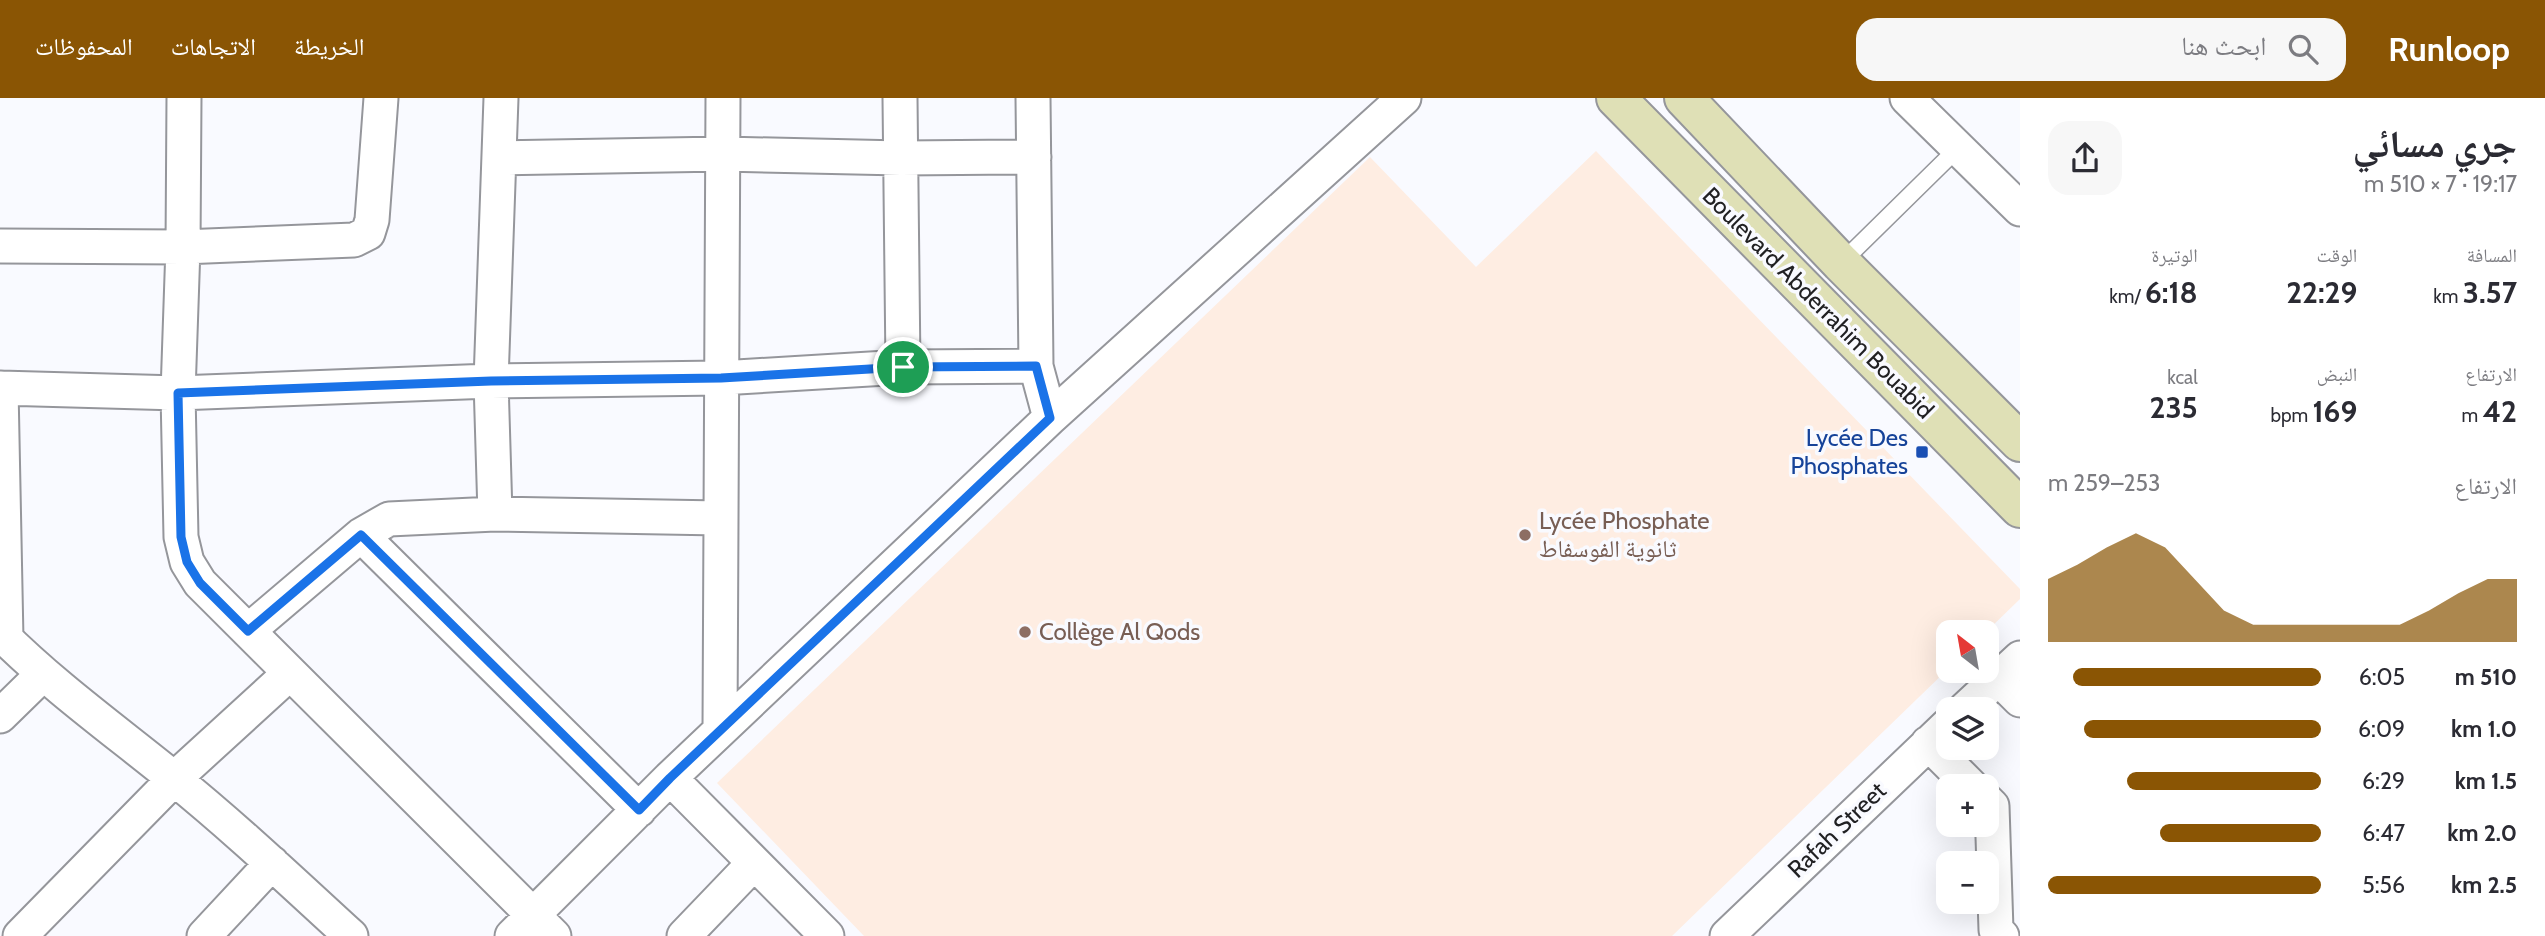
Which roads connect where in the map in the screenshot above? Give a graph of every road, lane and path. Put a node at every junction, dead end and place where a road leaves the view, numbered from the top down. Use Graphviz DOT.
graph roads {
  1 [pos="184,98"];
  2 [pos="381,98"];
  3 [pos="501,98"];
  4 [pos="723,98"];
  5 [pos="900,98"];
  6 [pos="1033,98"];
  7 [pos="1404,98"];
  8 [pos="1616,98"];
  9 [pos="1684,98"];
  10 [pos="1907,98"];
  11 [pos="1958,149"];
  12 [pos="723,154"];
  13 [pos="1034,157"];
  14 [pos="499,158"];
  15 [pos="901,158"];
  16 [pos="2020,209"];
  17 [pos="0,246"];
  18 [pos="183,247"];
  19 [pos="1841,263"];
  20 [pos="1036,366"];
  21 [pos="903,367"];
  22 [pos="721,378"];
  23 [pos="491,381"];
  24 [pos="1,388"];
  25 [pos="178,393"];
  26 [pos="1050,418"];
  27 [pos="2020,442"];
  28 [pos="2020,508"];
  29 [pos="495,514"];
  30 [pos="720,518"];
  31 [pos="361,535"];
  32 [pos="248,631"];
  33 [pos="3,636"];
  34 [pos="290,673"];
  35 [pos="43,674"];
  36 [pos="2013,679"];
  37 [pos="1984,697"];
  38 [pos="0,716"];
  39 [pos="720,730"];
  40 [pos="1936,736"];
  41 [pos="670,778"];
  42 [pos="174,779"];
  43 [pos="639,810"];
  44 [pos="1993,837"];
  45 [pos="272,863"];
  46 [pos="754,863"];
  47 [pos="533,929"];
  48 [pos="1996,934"];
  49 [pos="20,936"];
  50 [pos="204,936"];
  51 [pos="351,936"];
  52 [pos="684,936"];
  53 [pos="827,936"];
  54 [pos="1727,936"];
  1 -- 18 [label="street"];
  2 -- 18 [label="street"];
  3 -- 14 [label="street"];
  4 -- 12 [label="street"];
  5 -- 15 [label="street"];
  6 -- 13 [label="street"];
  7 -- 26 [label="street"];
  8 -- 28 [label="main road, Boulevard Abderrahim Bouabid"];
  9 -- 19 [label="main road, Boulevard Abderrahim Bouabid"];
  10 -- 11 [label="street"];
  11 -- 16 [label="street"];
  11 -- 19 [label="lane"];
  12 -- 14 [label="street"];
  12 -- 15 [label="street"];
  12 -- 22 [label="street"];
  13 -- 15 [label="street"];
  13 -- 20 [label="street"];
  14 -- 23 [label="street"];
  15 -- 21 [label="street"];
  17 -- 18 [label="street"];
  18 -- 25 [label="street"];
  19 -- 27 [label="main road, Boulevard Abderrahim Bouabid"];
  20 -- 21 [label="street"];
  20 -- 26 [label="street"];
  21 -- 22 [label="street"];
  22 -- 23 [label="street"];
  22 -- 30 [label="street"];
  23 -- 25 [label="street"];
  23 -- 29 [label="street"];
  24 -- 25 [label="street"];
  24 -- 33 [label="street"];
  25 -- 32 [label="street"];
  26 -- 39 [label="street"];
  29 -- 30 [label="street"];
  29 -- 31 [label="street"];
  30 -- 39 [label="street"];
  31 -- 32 [label="street"];
  31 -- 43 [label="street"];
  32 -- 34 [label="street"];
  33 -- 35 [label="street"];
  34 -- 42 [label="street"];
  34 -- 47 [label="street"];
  35 -- 38 [label="street"];
  35 -- 42 [label="street"];
  36 -- 37 [label="street"];
  39 -- 41 [label="street"];
  40 -- 54 [label="street, Rafah Street"];
  41 -- 43 [label="street"];
  41 -- 46 [label="street"];
  42 -- 45 [label="street"];
  42 -- 49 [label="street"];
  43 -- 47 [label="street"];
  44 -- 48 [label="street"];
  45 -- 50 [label="street"];
  45 -- 51 [label="street"];
  46 -- 52 [label="street"];
  46 -- 53 [label="street"];
}
